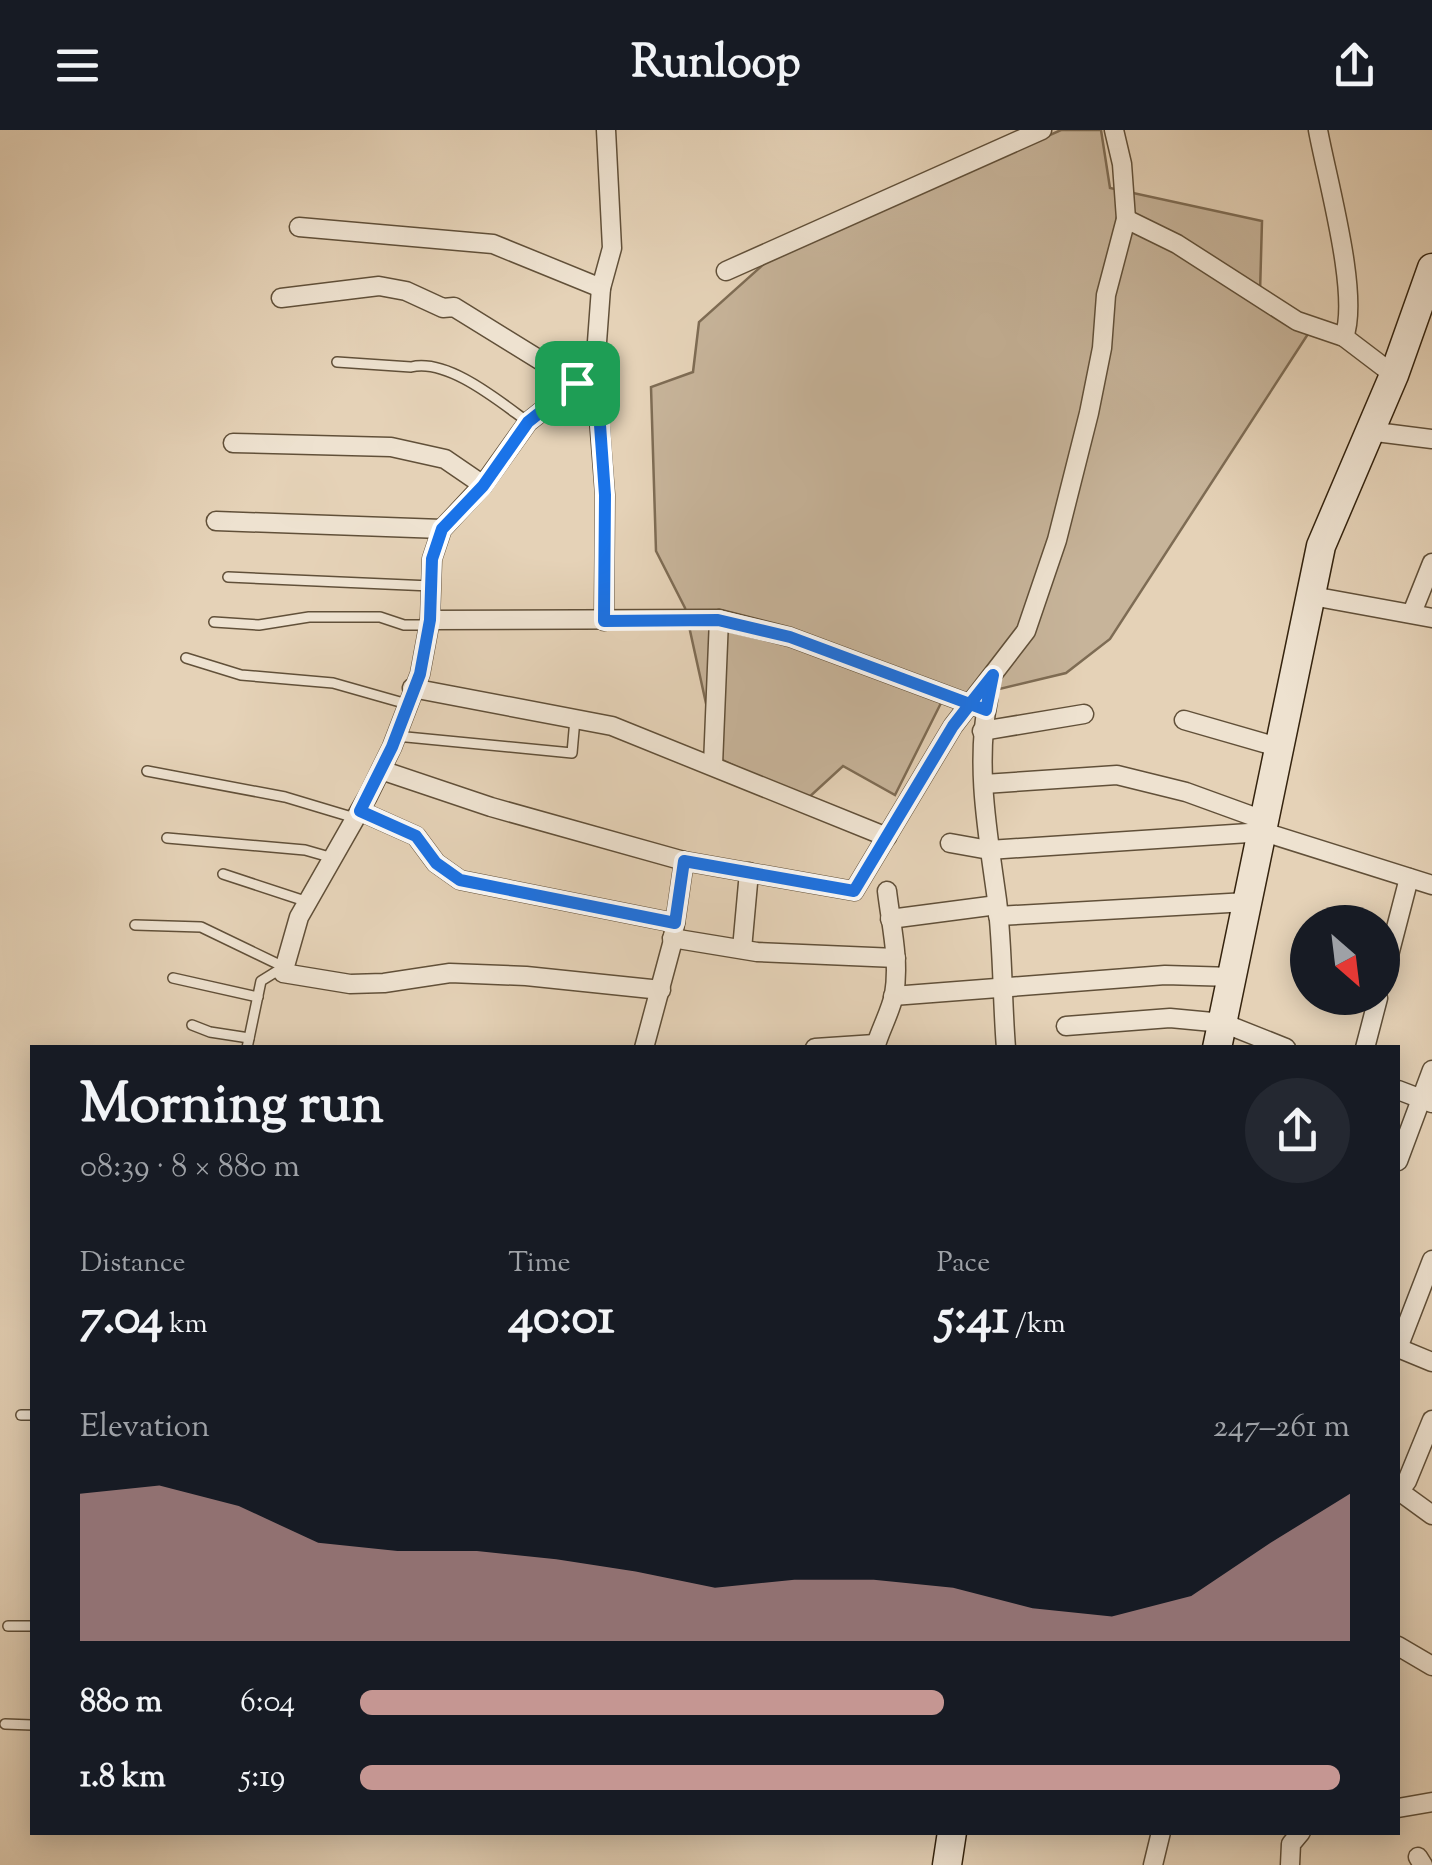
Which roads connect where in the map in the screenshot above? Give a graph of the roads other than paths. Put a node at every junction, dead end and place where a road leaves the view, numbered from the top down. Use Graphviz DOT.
graph roads {
  1 [pos="624,130"];
  2 [pos="1042,130"];
  3 [pos="1114,130"];
  4 [pos="1318,130"];
  5 [pos="606,131"];
  6 [pos="1126,220"];
  7 [pos="299,227"];
  8 [pos="1432,268"];
  9 [pos="726,271"];
  10 [pos="602,288"];
  11 [pos="281,298"];
  12 [pos="1344,337"];
  13 [pos="337,362"];
  14 [pos="596,369"];
  15 [pos="1394,375"];
  16 [pos="577,383"];
  17 [pos="528,422"];
  18 [pos="1368,431"];
  19 [pos="1432,440"];
  20 [pos="233,442"];
  21 [pos="483,486"];
  22 [pos="216,521"];
  23 [pos="442,529"];
  24 [pos="1432,564"];
  25 [pos="228,577"];
  26 [pos="431,586"];
  27 [pos="1312,596"];
  28 [pos="1412,613"];
  29 [pos="1432,618"];
  30 [pos="718,620"];
  31 [pos="604,621"];
  32 [pos="214,622"];
  33 [pos="429,622"];
  34 [pos="186,658"];
  35 [pos="410,696"];
  36 [pos="978,708"];
  37 [pos="1084,714"];
  38 [pos="575,719"];
  39 [pos="1184,720"];
  40 [pos="982,731"];
  41 [pos="396,736"];
  42 [pos="1281,748"];
  43 [pos="713,765"];
  44 [pos="380,770"];
  45 [pos="147,771"];
  46 [pos="984,784"];
  47 [pos="357,814"];
  48 [pos="1265,826"];
  49 [pos="167,838"];
  50 [pos="887,838"];
  51 [pos="950,843"];
  52 [pos="989,850"];
  53 [pos="333,858"];
  54 [pos="684,861"];
  55 [pos="749,872"];
  56 [pos="223,874"];
  57 [pos="1409,878"];
  58 [pos="1432,885"];
  59 [pos="886,891"];
  60 [pos="308,902"];
  61 [pos="1248,902"];
  62 [pos="998,910"];
  63 [pos="1400,911"];
  64 [pos="890,918"];
  65 [pos="134,925"];
  66 [pos="674,931"];
  67 [pos="742,949"];
  68 [pos="896,958"];
  69 [pos="284,967"];
  70 [pos="1233,977"];
  71 [pos="173,978"];
  72 [pos="1002,989"];
  73 [pos="661,990"];
  74 [pos="893,996"];
  75 [pos="258,997"];
  76 [pos="1374,1015"];
  77 [pos="192,1025"];
  78 [pos="1066,1026"];
  79 [pos="1220,1035"];
  80 [pos="248,1043"];
  81 [pos="645,1045"];
  82 [pos="875,1045"];
  83 [pos="1006,1045"];
  84 [pos="1271,1045"];
  85 [pos="1367,1045"];
  86 [pos="1432,1070"];
  87 [pos="1400,1091"];
  88 [pos="1427,1102"];
  89 [pos="1400,1158"];
  90 [pos="1432,1260"];
  91 [pos="1400,1343"];
  92 [pos="1400,1349"];
  93 [pos="1432,1362"];
  94 [pos="20,1415"];
  95 [pos="30,1415"];
  96 [pos="1432,1420"];
  97 [pos="1400,1490"];
  98 [pos="1400,1493"];
  99 [pos="1432,1515"];
  100 [pos="8,1626"];
  101 [pos="30,1626"];
  102 [pos="1400,1647"];
  103 [pos="1432,1666"];
  104 [pos="5,1724"];
  105 [pos="30,1726"];
  106 [pos="1432,1802"];
  107 [pos="1400,1808"];
  108 [pos="952,1835"];
  109 [pos="1160,1835"];
  110 [pos="1298,1835"];
  111 [pos="947,1865"];
  112 [pos="1153,1865"];
  113 [pos="1290,1865"];
  1 -- 5 [label="street"];
  2 -- 9 [label="street"];
  3 -- 6 [label="street"];
  4 -- 12 [label="street"];
  5 -- 10 [label="street"];
  6 -- 12 [label="street"];
  6 -- 36 [label="street"];
  7 -- 10 [label="street"];
  8 -- 15 [label="street"];
  10 -- 14 [label="street"];
  11 -- 16 [label="street"];
  12 -- 15 [label="street"];
  13 -- 17 [label="lane"];
  14 -- 16 [label="street"];
  14 -- 31 [label="street"];
  15 -- 18 [label="street"];
  16 -- 17 [label="street"];
  17 -- 21 [label="street"];
  18 -- 19 [label="street"];
  18 -- 27 [label="street"];
  20 -- 21 [label="street"];
  21 -- 23 [label="street"];
  22 -- 23 [label="street"];
  23 -- 26 [label="street"];
  24 -- 28 [label="street"];
  25 -- 26 [label="lane"];
  26 -- 33 [label="street"];
  27 -- 28 [label="street"];
  27 -- 42 [label="street"];
  28 -- 29 [label="street"];
  30 -- 31 [label="street"];
  30 -- 36 [label="street"];
  30 -- 43 [label="street"];
  31 -- 33 [label="street"];
  32 -- 33 [label="lane"];
  33 -- 35 [label="street"];
  34 -- 35 [label="lane"];
  35 -- 38 [label="street"];
  35 -- 41 [label="street"];
  36 -- 40 [label="street"];
  36 -- 50 [label="street"];
  37 -- 40 [label="street"];
  38 -- 41 [label="lane"];
  38 -- 43 [label="street"];
  39 -- 42 [label="street"];
  40 -- 46 [label="street"];
  41 -- 44 [label="street"];
  42 -- 48 [label="street"];
  43 -- 50 [label="street"];
  44 -- 47 [label="street"];
  44 -- 54 [label="street"];
  45 -- 47 [label="lane"];
  46 -- 48 [label="street"];
  46 -- 52 [label="street"];
  47 -- 53 [label="street"];
  47 -- 66 [label="street"];
  48 -- 52 [label="street"];
  48 -- 57 [label="street"];
  48 -- 61 [label="street"];
  49 -- 53 [label="lane"];
  50 -- 55 [label="street"];
  51 -- 52 [label="street"];
  52 -- 62 [label="street"];
  53 -- 60 [label="street"];
  54 -- 55 [label="street"];
  54 -- 66 [label="street"];
  55 -- 67 [label="street"];
  56 -- 60 [label="lane"];
  57 -- 58 [label="street"];
  57 -- 63 [label="street"];
  59 -- 64 [label="street"];
  60 -- 69 [label="street"];
  61 -- 62 [label="street"];
  61 -- 70 [label="street"];
  62 -- 64 [label="street"];
  62 -- 72 [label="street"];
  64 -- 68 [label="street"];
  65 -- 69 [label="lane"];
  66 -- 67 [label="street"];
  66 -- 73 [label="street"];
  67 -- 68 [label="street"];
  68 -- 74 [label="street"];
  69 -- 73 [label="street"];
  69 -- 75 [label="lane"];
  70 -- 72 [label="street"];
  70 -- 79 [label="street"];
  71 -- 75 [label="lane"];
  72 -- 74 [label="street"];
  72 -- 83 [label="street"];
  73 -- 81 [label="street"];
  74 -- 82 [label="street"];
  75 -- 80 [label="lane"];
  76 -- 85 [label="street"];
  77 -- 80 [label="lane"];
  78 -- 79 [label="street"];
  79 -- 84 [label="street"];
  86 -- 88 [label="street"];
  87 -- 88 [label="street"];
  88 -- 89 [label="street"];
  90 -- 91 [label="street"];
  92 -- 93 [label="street"];
  94 -- 95 [label="lane"];
  96 -- 97 [label="street"];
  98 -- 99 [label="street"];
  100 -- 101 [label="lane"];
  102 -- 103 [label="street"];
  104 -- 105 [label="lane"];
  106 -- 107 [label="street"];
  108 -- 111 [label="street"];
  109 -- 112 [label="street"];
  110 -- 113 [label="street"];
}
